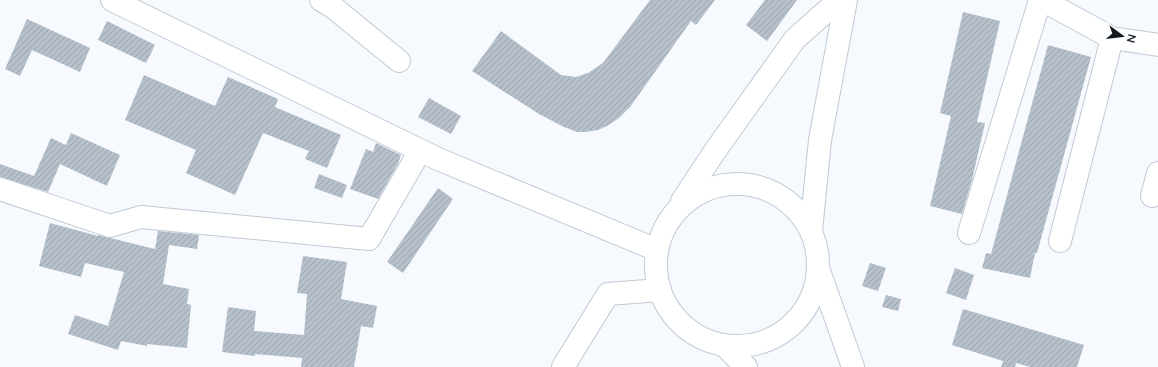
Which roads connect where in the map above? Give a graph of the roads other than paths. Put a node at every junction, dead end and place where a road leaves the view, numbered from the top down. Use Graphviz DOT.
graph roads {
  1 [pos="112,0"];
  2 [pos="321,0"];
  3 [pos="839,0"];
  4 [pos="846,0"];
  5 [pos="1041,0"];
  6 [pos="1112,38"];
  7 [pos="1158,45"];
  8 [pos="399,61"];
  9 [pos="420,150"];
  10 [pos="1158,173"];
  11 [pos="0,189"];
  12 [pos="1152,196"];
  13 [pos="663,230"];
  14 [pos="811,231"];
  15 [pos="968,232"];
  16 [pos="1060,241"];
  17 [pos="657,250"];
  18 [pos="818,268"];
  19 [pos="660,290"];
  20 [pos="725,346"];
  21 [pos="562,367"];
  22 [pos="746,367"];
  23 [pos="852,367"];
  1 -- 9 [label="street"];
  2 -- 8 [label="street"];
  3 -- 13 [label="street"];
  4 -- 14 [label="street"];
  5 -- 6 [label="street"];
  5 -- 15 [label="street"];
  6 -- 7 [label="street"];
  6 -- 16 [label="street"];
  9 -- 11 [label="street"];
  9 -- 17 [label="street"];
  10 -- 12 [label="street"];
  13 -- 14 [label="street"];
  13 -- 17 [label="street"];
  14 -- 18 [label="street"];
  17 -- 19 [label="street"];
  18 -- 20 [label="street"];
  18 -- 23 [label="street"];
  19 -- 20 [label="street"];
  19 -- 21 [label="street"];
  20 -- 22 [label="street"];
}
